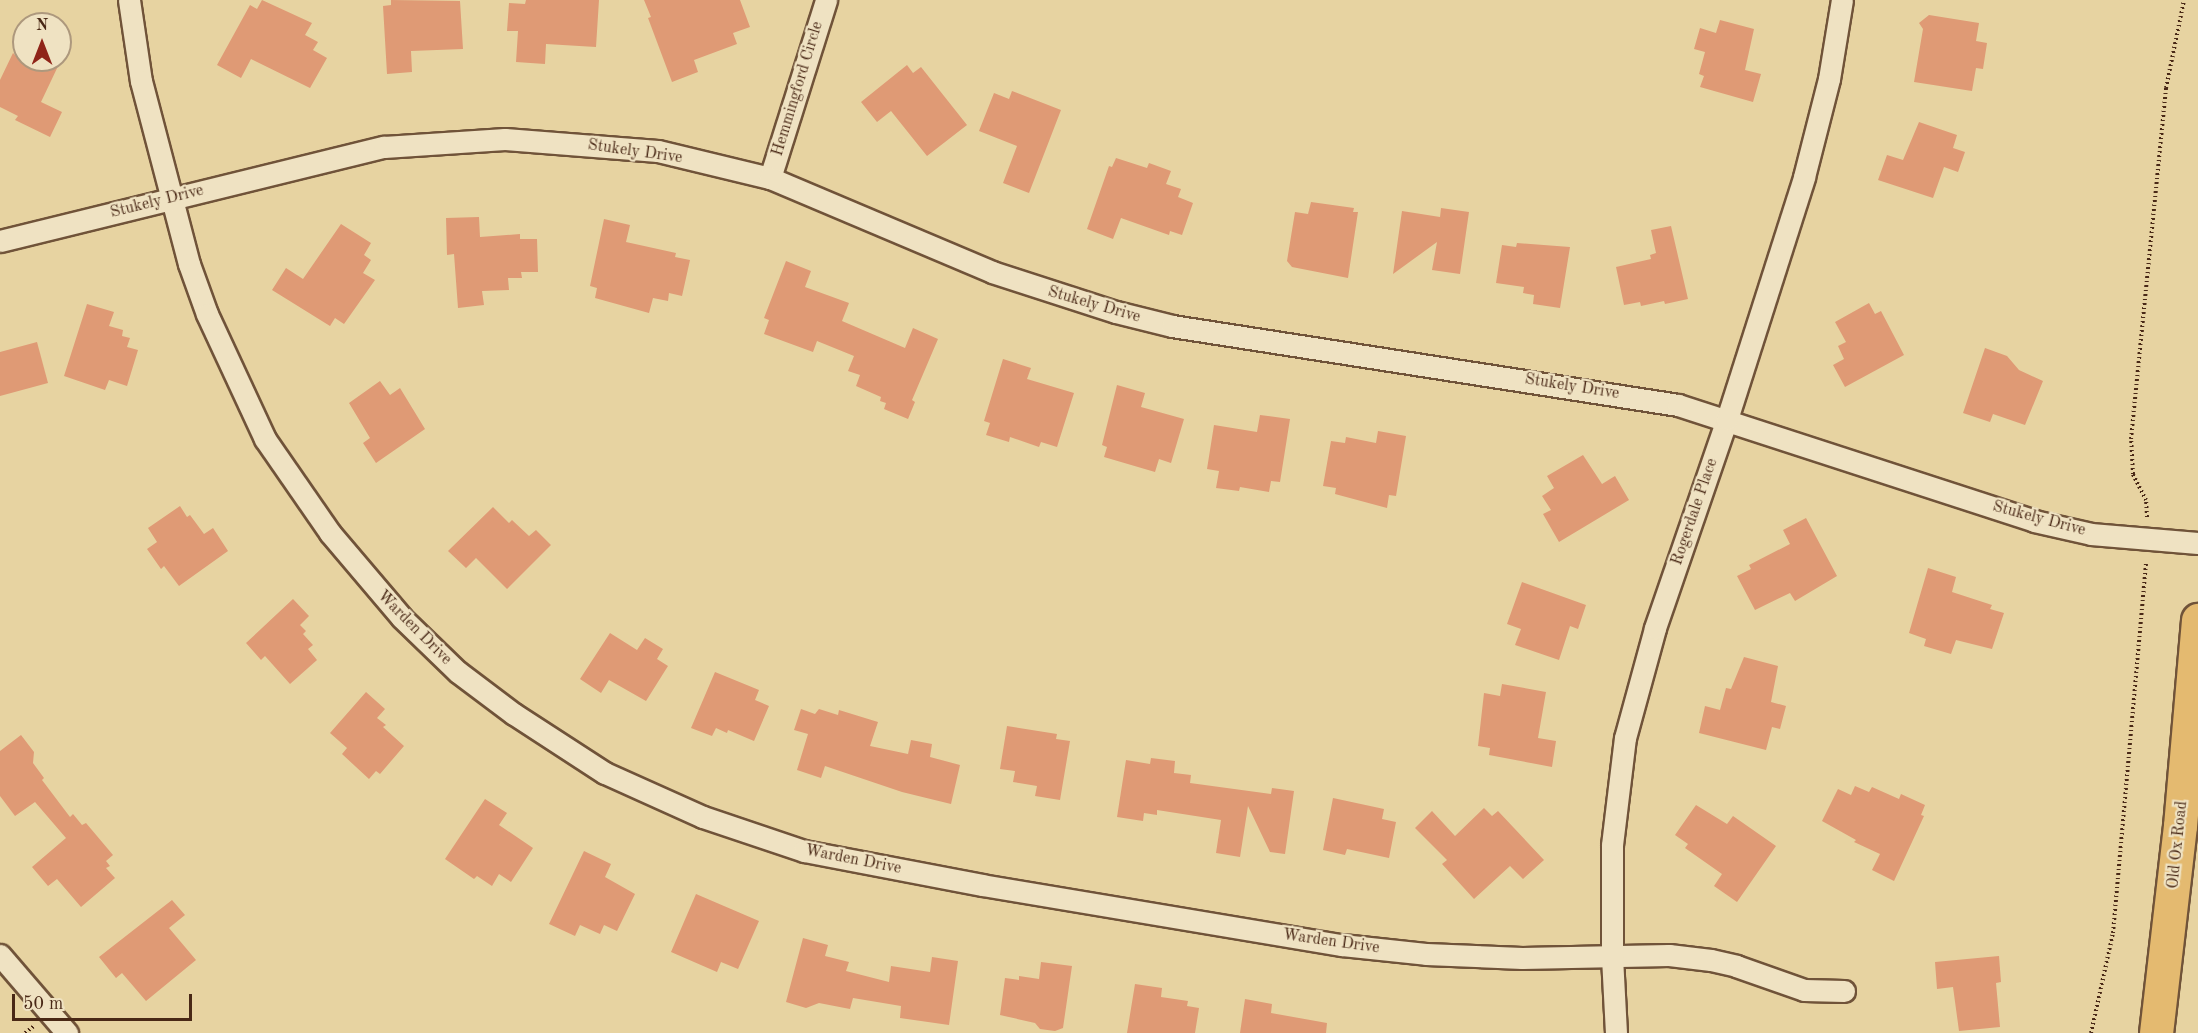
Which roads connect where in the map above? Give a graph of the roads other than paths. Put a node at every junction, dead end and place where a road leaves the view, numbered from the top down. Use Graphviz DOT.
graph roads {
  1 [pos="129,0"];
  2 [pos="826,0"];
  3 [pos="1842,0"];
  4 [pos="770,178"];
  5 [pos="171,198"];
  6 [pos="0,241"];
  7 [pos="1727,419"];
  8 [pos="2198,543"];
  9 [pos="2198,620"];
  10 [pos="0,955"];
  11 [pos="1612,957"];
  12 [pos="1844,991"];
  13 [pos="67,1033"];
  14 [pos="1616,1033"];
  15 [pos="2156,1033"];
  1 -- 5 [label="street"];
  2 -- 4 [label="street, Hemmingford Circle"];
  3 -- 7 [label="street, Rogerdale Place"];
  4 -- 5 [label="street, Stukely Drive"];
  4 -- 7 [label="street, Stukely Drive"];
  5 -- 6 [label="street, Stukely Drive"];
  5 -- 11 [label="street, Warden Drive"];
  7 -- 8 [label="street, Stukely Drive"];
  7 -- 11 [label="street, Rogerdale Place"];
  9 -- 15 [label="main road, Old Ox Road"];
  10 -- 13 [label="street"];
  11 -- 12 [label="street, Warden Drive"];
  11 -- 14 [label="street, Rogerdale Place"];
}
